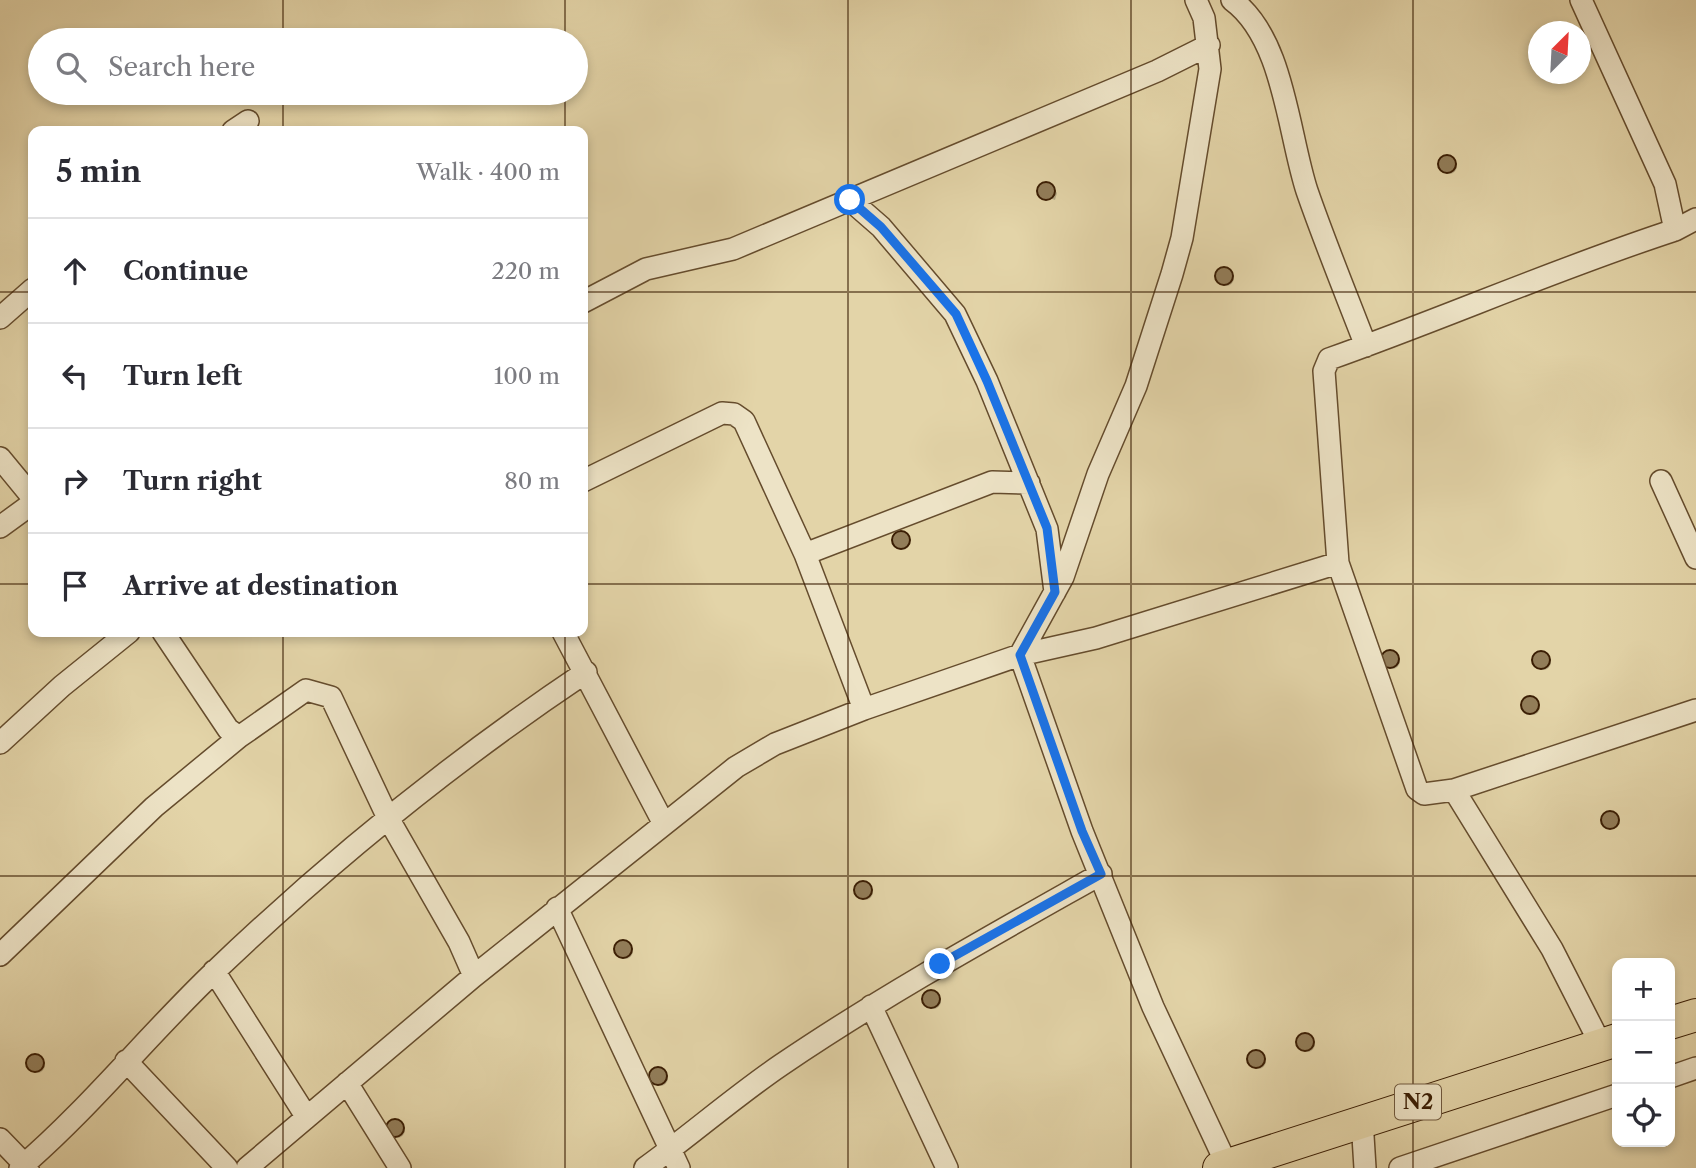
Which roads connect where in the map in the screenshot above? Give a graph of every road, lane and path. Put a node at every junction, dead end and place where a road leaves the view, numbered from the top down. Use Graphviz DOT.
graph roads {
  1 [pos="1196,0"];
  2 [pos="1232,0"];
  3 [pos="1581,0"];
  4 [pos="1209,45"];
  5 [pos="850,200"];
  6 [pos="1696,219"];
  7 [pos="1675,230"];
  8 [pos="28,293"];
  9 [pos="588,299"];
  10 [pos="0,318"];
  11 [pos="1366,346"];
  12 [pos="0,458"];
  13 [pos="588,479"];
  14 [pos="1661,481"];
  15 [pos="1029,483"];
  16 [pos="28,494"];
  17 [pos="28,505"];
  18 [pos="0,527"];
  19 [pos="805,554"];
  20 [pos="1696,558"];
  21 [pos="1338,563"];
  22 [pos="1055,592"];
  23 [pos="123,637"];
  24 [pos="166,637"];
  25 [pos="566,637"];
  26 [pos="1020,655"];
  27 [pos="586,672"];
  28 [pos="864,709"];
  29 [pos="1696,710"];
  30 [pos="239,737"];
  31 [pos="0,743"];
  32 [pos="1454,790"];
  33 [pos="388,818"];
  34 [pos="664,824"];
  35 [pos="1101,874"];
  36 [pos="557,908"];
  37 [pos="0,955"];
  38 [pos="214,971"];
  39 [pos="474,976"];
  40 [pos="871,1006"];
  41 [pos="1696,1015"];
  42 [pos="1675,1021"];
  43 [pos="1609,1043"];
  44 [pos="126,1061"];
  45 [pos="1696,1068"];
  46 [pos="1675,1075"];
  47 [pos="347,1083"];
  48 [pos="1612,1097"];
  49 [pos="306,1116"];
  50 [pos="1362,1120"];
  51 [pos="0,1139"];
  52 [pos="675,1159"];
  53 [pos="1223,1166"];
  54 [pos="24,1167"];
  55 [pos="227,1168"];
  56 [pos="247,1168"];
  57 [pos="400,1168"];
  58 [pos="645,1168"];
  59 [pos="947,1168"];
  60 [pos="1365,1168"];
  61 [pos="1400,1168"];
  1 -- 4 [label="street"];
  2 -- 11 [label="street"];
  3 -- 7 [label="street"];
  4 -- 5 [label="street"];
  4 -- 22 [label="street"];
  5 -- 9 [label="street"];
  5 -- 15 [label="street"];
  6 -- 7 [label="street"];
  7 -- 11 [label="street"];
  8 -- 10 [label="street"];
  11 -- 21 [label="street"];
  12 -- 16 [label="street"];
  13 -- 19 [label="street"];
  14 -- 20 [label="street"];
  15 -- 19 [label="street"];
  15 -- 22 [label="street"];
  17 -- 18 [label="street"];
  19 -- 28 [label="street"];
  21 -- 26 [label="street"];
  21 -- 32 [label="street"];
  22 -- 26 [label="street"];
  23 -- 31 [label="street"];
  24 -- 30 [label="street"];
  25 -- 27 [label="street"];
  26 -- 28 [label="street"];
  26 -- 35 [label="street"];
  27 -- 33 [label="street"];
  27 -- 34 [label="street"];
  28 -- 34 [label="street"];
  29 -- 32 [label="street"];
  30 -- 33 [label="street"];
  30 -- 37 [label="street"];
  32 -- 43 [label="street"];
  33 -- 38 [label="street"];
  33 -- 39 [label="street"];
  34 -- 36 [label="street"];
  35 -- 40 [label="street"];
  35 -- 53 [label="street"];
  36 -- 39 [label="street"];
  36 -- 52 [label="street"];
  38 -- 44 [label="street"];
  38 -- 49 [label="street"];
  39 -- 47 [label="street"];
  40 -- 52 [label="street"];
  40 -- 59 [label="street"];
  41 -- 42 [label="highway"];
  43 -- 50 [label="highway, N2"];
  44 -- 54 [label="street"];
  44 -- 55 [label="street"];
  45 -- 46 [label="street"];
  47 -- 49 [label="street"];
  47 -- 57 [label="street"];
  48 -- 61 [label="street"];
  49 -- 56 [label="street"];
  50 -- 53 [label="highway, N2"];
  50 -- 60 [label="street"];
  51 -- 54 [label="street"];
  52 -- 58 [label="street"];
}
